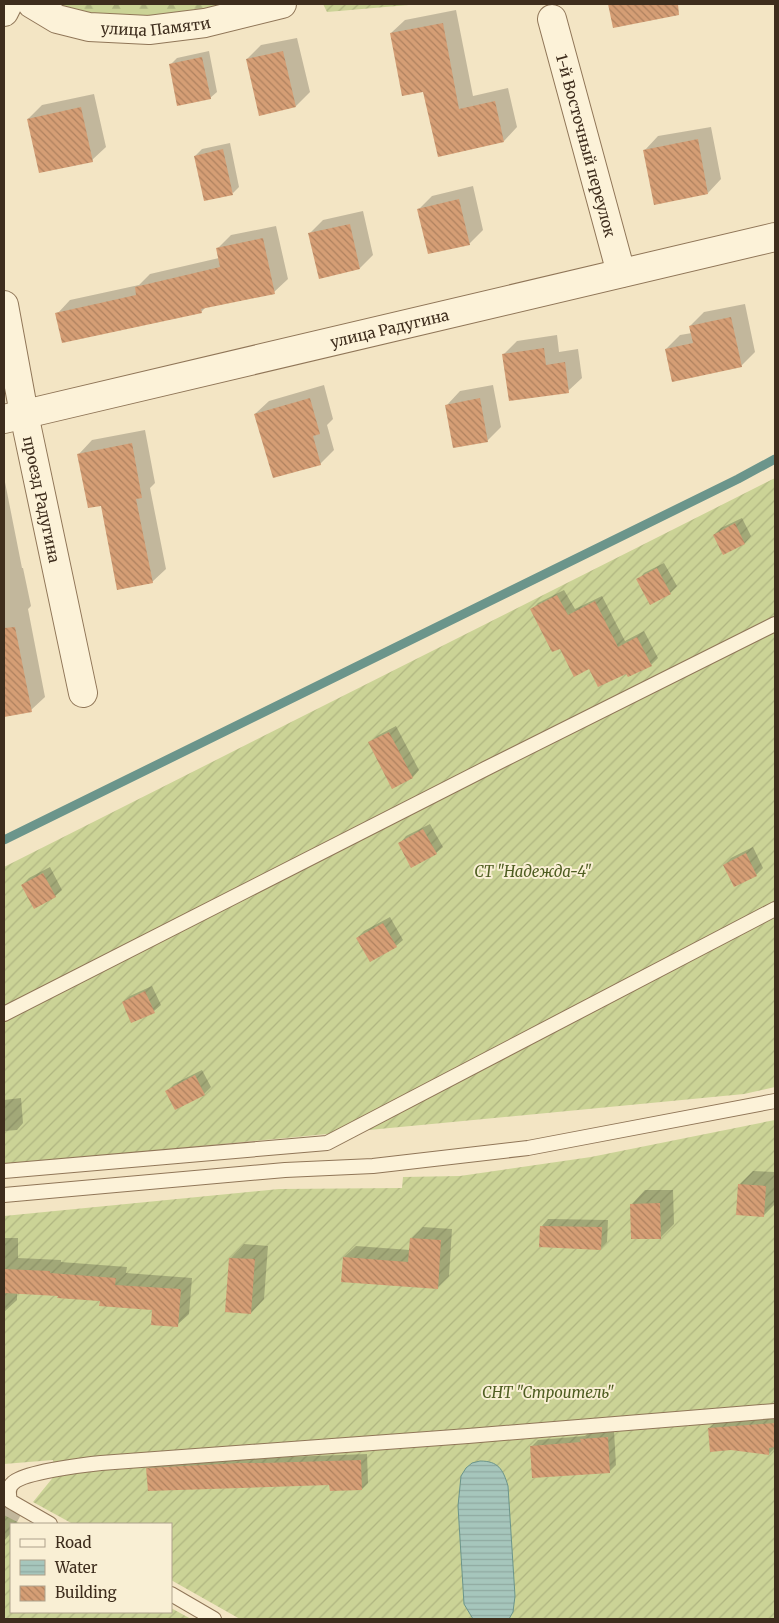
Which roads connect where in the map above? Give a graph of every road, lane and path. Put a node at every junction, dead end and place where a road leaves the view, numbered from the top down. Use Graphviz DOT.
graph roads {
  1 [pos="8,4"];
  2 [pos="32,4"];
  3 [pos="282,4"];
  4 [pos="4,12"];
  5 [pos="552,19"];
  6 [pos="775,237"];
  7 [pos="621,273"];
  8 [pos="4,305"];
  9 [pos="14,416"];
  10 [pos="775,624"];
  11 [pos="83,693"];
  12 [pos="775,909"];
  13 [pos="4,1014"];
  14 [pos="775,1101"];
  15 [pos="4,1171"];
  16 [pos="4,1195"];
  17 [pos="775,1410"];
  18 [pos="48,1523"];
  19 [pos="172,1595"];
  20 [pos="214,1619"];
  1 -- 4 [label="street"];
  2 -- 3 [label="street, улица Памяти"];
  5 -- 7 [label="street, 1-й Восточный переулок"];
  6 -- 7 [label="street, улица Радугина"];
  7 -- 9 [label="street, улица Радугина"];
  8 -- 9 [label="street, проезд Радугина"];
  9 -- 11 [label="street, проезд Радугина"];
  10 -- 13 [label="lane"];
  12 -- 15 [label="lane"];
  14 -- 16 [label="lane"];
  17 -- 18 [label="lane"];
  19 -- 20 [label="lane"];
}
